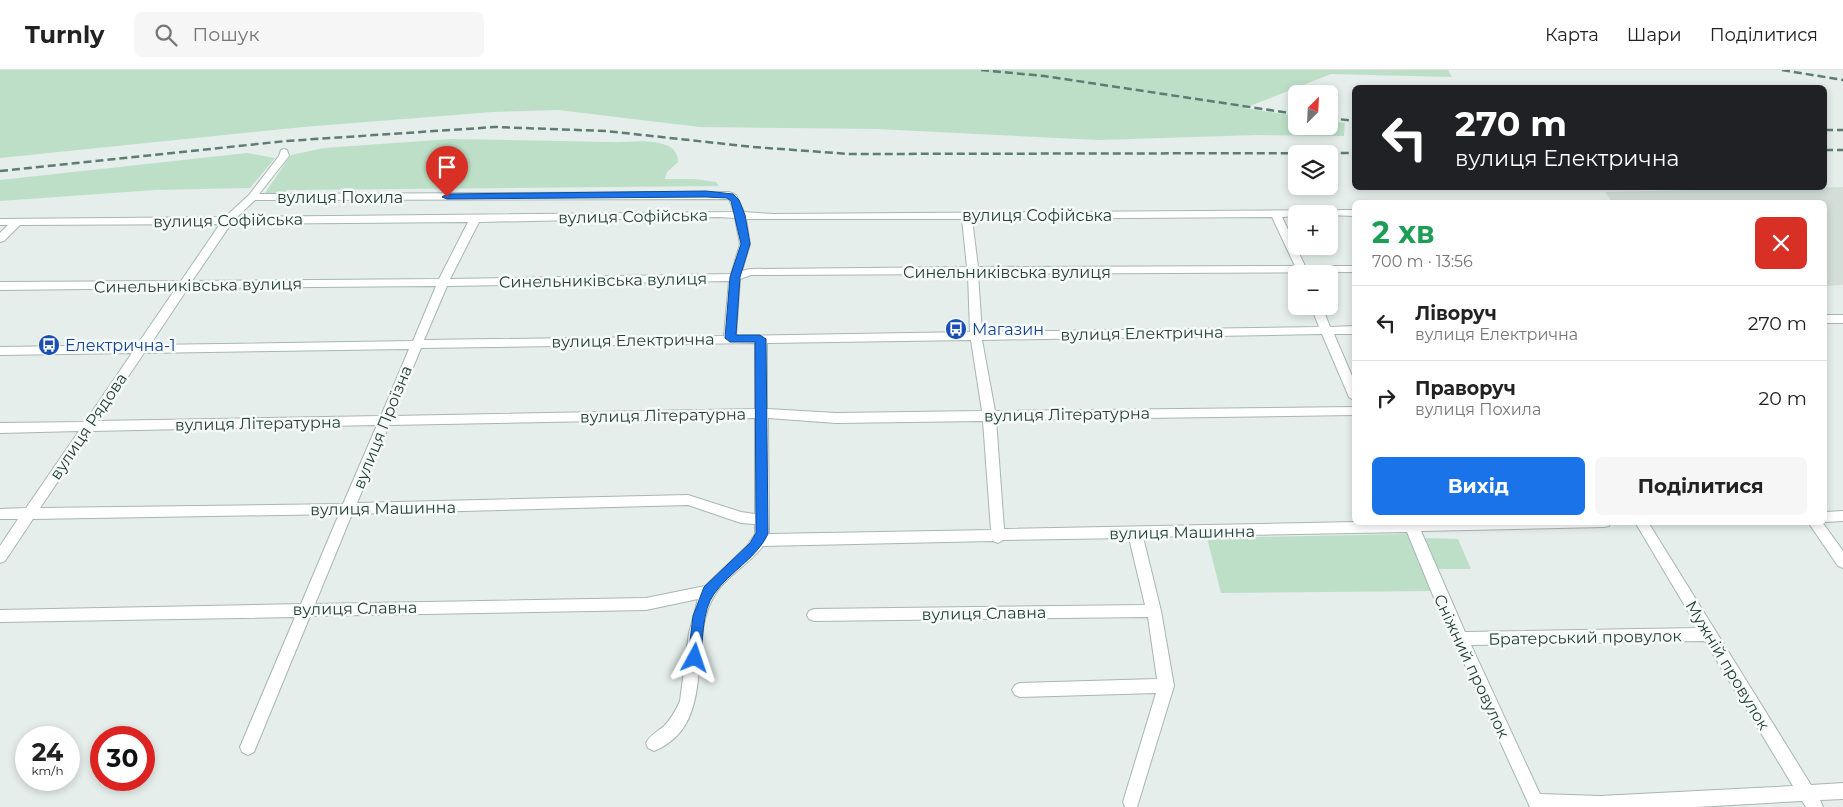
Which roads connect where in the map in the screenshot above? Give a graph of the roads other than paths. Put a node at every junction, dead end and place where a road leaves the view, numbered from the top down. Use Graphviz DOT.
graph roads {
  1 [pos="284,152"];
  2 [pos="252,197"];
  3 [pos="1352,212"];
  4 [pos="1275,213"];
  5 [pos="740,215"];
  6 [pos="967,216"];
  7 [pos="475,219"];
  8 [pos="228,220"];
  9 [pos="0,222"];
  10 [pos="16,223"];
  11 [pos="0,240"];
  12 [pos="1300,265"];
  13 [pos="1352,269"];
  14 [pos="1338,270"];
  15 [pos="973,272"];
  16 [pos="1288,272"];
  17 [pos="735,277"];
  18 [pos="443,282"];
  19 [pos="186,285"];
  20 [pos="0,286"];
  21 [pos="1319,315"];
  22 [pos="1827,319"];
  23 [pos="1843,319"];
  24 [pos="1325,330"];
  25 [pos="1352,330"];
  26 [pos="976,336"];
  27 [pos="730,338"];
  28 [pos="760,339"];
  29 [pos="416,344"];
  30 [pos="141,348"];
  31 [pos="0,350"];
  32 [pos="1352,390"];
  33 [pos="1352,412"];
  34 [pos="761,414"];
  35 [pos="989,414"];
  36 [pos="386,420"];
  37 [pos="87,426"];
  38 [pos="0,428"];
  39 [pos="348,509"];
  40 [pos="0,514"];
  41 [pos="29,514"];
  42 [pos="1843,516"];
  43 [pos="1827,517"];
  44 [pos="761,519"];
  45 [pos="1411,525"];
  46 [pos="1644,525"];
  47 [pos="1816,525"];
  48 [pos="1135,533"];
  49 [pos="998,537"];
  50 [pos="760,540"];
  51 [pos="0,558"];
  52 [pos="1843,562"];
  53 [pos="708,591"];
  54 [pos="305,609"];
  55 [pos="1154,610"];
  56 [pos="814,615"];
  57 [pos="0,616"];
  58 [pos="1710,634"];
  59 [pos="1460,639"];
  60 [pos="1166,686"];
  61 [pos="1020,690"];
  62 [pos="654,743"];
  63 [pos="248,747"];
  64 [pos="1843,791"];
  65 [pos="1811,800"];
  66 [pos="1131,802"];
  67 [pos="1537,804"];
  1 -- 2 [label="street, вулиця Рядова"];
  2 -- 5 [label="street, вулиця Похила"];
  2 -- 8 [label="street, вулиця Рядова"];
  3 -- 4 [label="street, вулиця Софійська"];
  4 -- 6 [label="street, вулиця Софійська"];
  4 -- 12 [label="street"];
  5 -- 6 [label="street, вулиця Софійська"];
  5 -- 7 [label="street, вулиця Софійська"];
  5 -- 17 [label="street, вулиця Похила"];
  6 -- 15 [label="street"];
  7 -- 8 [label="street, вулиця Софійська"];
  7 -- 18 [label="street, вулиця Проїзна"];
  8 -- 10 [label="street, вулиця Софійська"];
  8 -- 19 [label="street, вулиця Рядова"];
  9 -- 10 [label="street, вулиця Софійська"];
  10 -- 11 [label="street"];
  13 -- 14 [label="street, Синельниківська вулиця"];
  15 -- 16 [label="street, Синельниківська вулиця"];
  15 -- 17 [label="street, Синельниківська вулиця"];
  15 -- 26 [label="street"];
  17 -- 18 [label="street, Синельниківська вулиця"];
  17 -- 27 [label="street, вулиця Похила"];
  18 -- 19 [label="street, Синельниківська вулиця"];
  18 -- 29 [label="street, вулиця Проїзна"];
  19 -- 20 [label="street, Синельниківська вулиця"];
  19 -- 30 [label="street, вулиця Рядова"];
  21 -- 24 [label="street"];
  22 -- 23 [label="street"];
  24 -- 25 [label="street, вулиця Електрична"];
  24 -- 26 [label="street, вулиця Електрична"];
  24 -- 32 [label="street"];
  26 -- 28 [label="street, вулиця Електрична"];
  26 -- 35 [label="street"];
  27 -- 28 [label="street, вулиця Електрична"];
  27 -- 29 [label="street, вулиця Електрична"];
  28 -- 34 [label="street"];
  29 -- 30 [label="street, вулиця Електрична"];
  29 -- 36 [label="street, вулиця Проїзна"];
  30 -- 31 [label="street, вулиця Електрична"];
  30 -- 37 [label="street, вулиця Рядова"];
  33 -- 35 [label="street, вулиця Літературна"];
  34 -- 35 [label="street, вулиця Літературна"];
  34 -- 36 [label="street, вулиця Літературна"];
  34 -- 44 [label="street"];
  35 -- 49 [label="street"];
  36 -- 37 [label="street, вулиця Літературна"];
  36 -- 39 [label="street, вулиця Проїзна"];
  37 -- 38 [label="street, вулиця Літературна"];
  37 -- 41 [label="street, вулиця Рядова"];
  39 -- 41 [label="street, вулиця Машинна"];
  39 -- 44 [label="street, вулиця Машинна"];
  39 -- 54 [label="street, вулиця Проїзна"];
  40 -- 41 [label="street, вулиця Машинна"];
  41 -- 51 [label="street, вулиця Рядова"];
  42 -- 43 [label="street"];
  44 -- 50 [label="street"];
  45 -- 48 [label="street, вулиця Машинна"];
  45 -- 59 [label="street, Сніжний провулок"];
  46 -- 58 [label="street, Мужній провулок"];
  47 -- 52 [label="street"];
  48 -- 49 [label="street, вулиця Машинна"];
  48 -- 55 [label="street"];
  49 -- 50 [label="street, вулиця Машинна"];
  50 -- 53 [label="street"];
  53 -- 54 [label="street, вулиця Славна"];
  53 -- 62 [label="street"];
  54 -- 57 [label="street, вулиця Славна"];
  54 -- 63 [label="street, вулиця Проїзна"];
  55 -- 56 [label="street, вулиця Славна"];
  55 -- 60 [label="street"];
  58 -- 59 [label="street, Братерський провулок"];
  58 -- 65 [label="street, Мужній провулок"];
  59 -- 67 [label="street, Сніжний провулок"];
  60 -- 61 [label="street"];
  60 -- 66 [label="street"];
  64 -- 65 [label="street"];
  65 -- 67 [label="street"];
}
